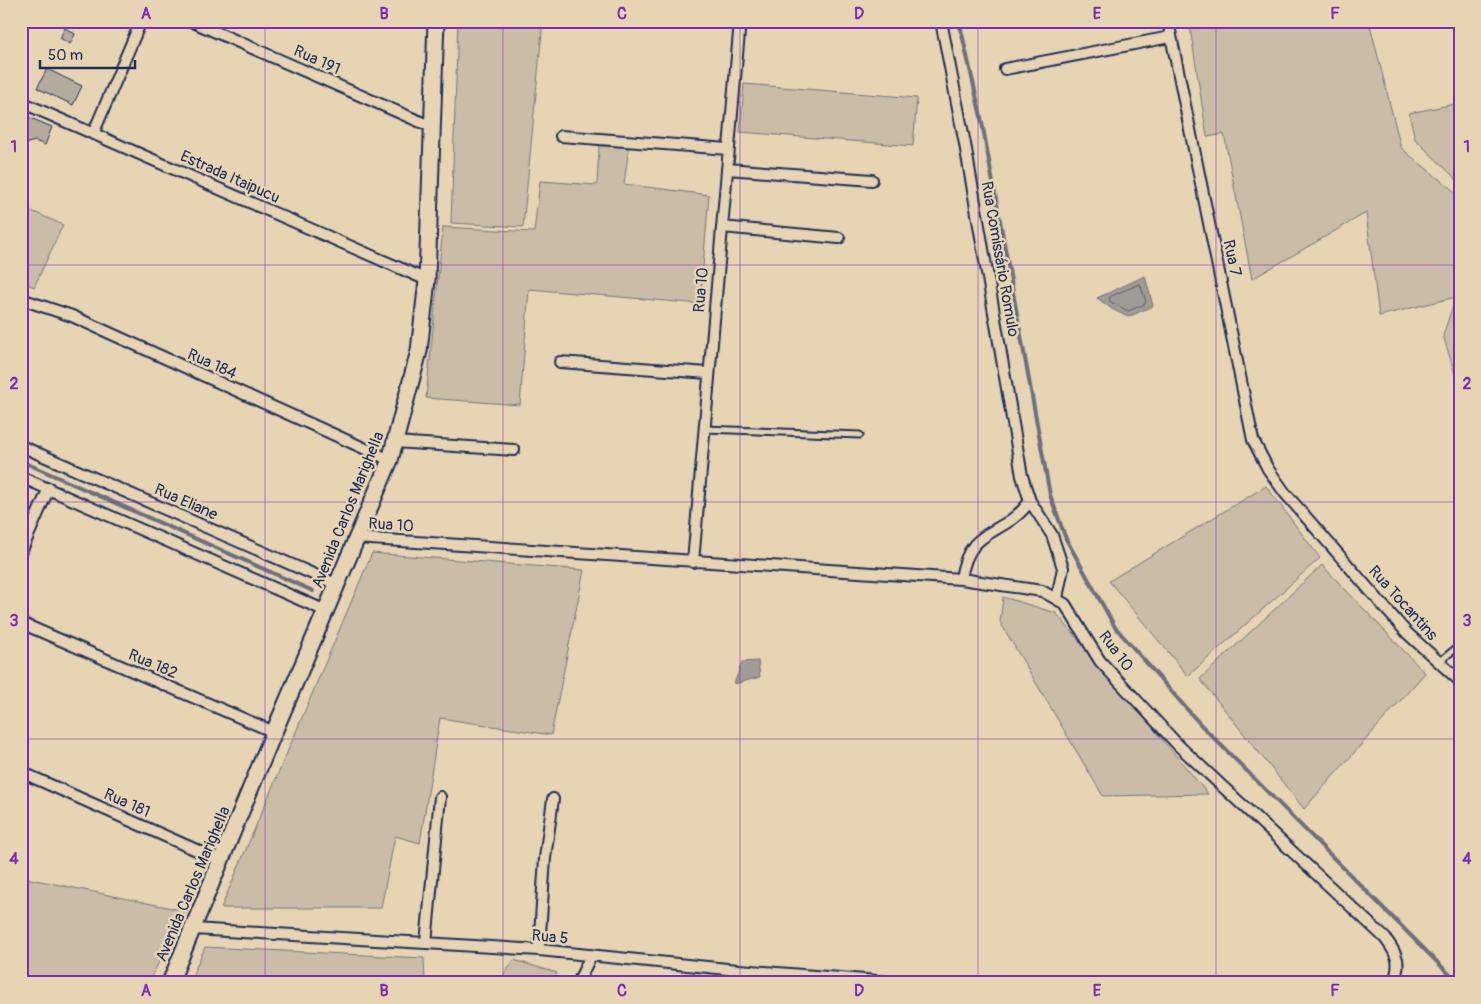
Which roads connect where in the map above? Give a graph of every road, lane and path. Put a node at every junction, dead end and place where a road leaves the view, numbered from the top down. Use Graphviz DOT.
graph roads {
  1 [pos="141,21"];
  2 [pos="191,21"];
  3 [pos="436,21"];
  4 [pos="740,21"];
  5 [pos="941,21"];
  6 [pos="1168,21"];
  7 [pos="1170,37"];
  8 [pos="1005,69"];
  9 [pos="21,102"];
  10 [pos="432,127"];
  11 [pos="93,134"];
  12 [pos="561,136"];
  13 [pos="728,149"];
  14 [pos="727,169"];
  15 [pos="872,180"];
  16 [pos="722,227"];
  17 [pos="839,238"];
  18 [pos="427,280"];
  19 [pos="21,299"];
  20 [pos="560,362"];
  21 [pos="708,373"];
  22 [pos="705,429"];
  23 [pos="860,435"];
  24 [pos="395,442"];
  25 [pos="21,446"];
  26 [pos="514,450"];
  27 [pos="390,460"];
  28 [pos="21,477"];
  29 [pos="49,488"];
  30 [pos="1030,501"];
  31 [pos="356,538"];
  32 [pos="21,552"];
  33 [pos="693,562"];
  34 [pos="1348,564"];
  35 [pos="961,579"];
  36 [pos="338,585"];
  37 [pos="1057,598"];
  38 [pos="326,611"];
  39 [pos="21,623"];
  40 [pos="1460,645"];
  41 [pos="1439,663"];
  42 [pos="1460,681"];
  43 [pos="274,732"];
  44 [pos="21,772"];
  45 [pos="440,797"];
  46 [pos="553,800"];
  47 [pos="221,861"];
  48 [pos="194,929"];
  49 [pos="426,943"];
  50 [pos="539,950"];
  51 [pos="591,955"];
  52 [pos="170,983"];
  53 [pos="578,983"];
  54 [pos="902,983"];
  55 [pos="1393,983"];
  1 -- 11 [label="street"];
  2 -- 10 [label="street, Rua 191"];
  3 -- 10 [label="main road, Avenida Carlos Marighella"];
  4 -- 13 [label="street, Rua 10"];
  5 -- 30 [label="street, Rua Comissário Romulo"];
  6 -- 7 [label="street, Rua 7"];
  7 -- 8 [label="street"];
  7 -- 34 [label="street, Rua 7"];
  9 -- 11 [label="street, Estrada Itaipucu"];
  10 -- 18 [label="main road, Avenida Carlos Marighella"];
  11 -- 18 [label="street, Estrada Itaipucu"];
  12 -- 13 [label="street"];
  13 -- 14 [label="street, Rua 10"];
  14 -- 15 [label="street"];
  14 -- 16 [label="street, Rua 10"];
  16 -- 17 [label="street"];
  16 -- 21 [label="street, Rua 10"];
  18 -- 24 [label="main road, Avenida Carlos Marighella"];
  19 -- 27 [label="street, Rua 184"];
  20 -- 21 [label="street"];
  21 -- 22 [label="street, Rua 10"];
  22 -- 23 [label="lane"];
  22 -- 33 [label="street, Rua 10"];
  24 -- 26 [label="street"];
  24 -- 27 [label="main road, Avenida Carlos Marighella"];
  25 -- 36 [label="street, Rua Eliane"];
  27 -- 31 [label="main road, Avenida Carlos Marighella"];
  28 -- 29 [label="street"];
  29 -- 32 [label="street"];
  29 -- 38 [label="street"];
  30 -- 35 [label="street"];
  30 -- 37 [label="street, Rua Comissário Romulo"];
  31 -- 33 [label="street, Rua 10"];
  31 -- 36 [label="main road, Avenida Carlos Marighella"];
  33 -- 35 [label="street, Rua 10"];
  34 -- 41 [label="street, Rua Tocantins"];
  35 -- 37 [label="street, Rua 10"];
  36 -- 38 [label="main road, Avenida Carlos Marighella"];
  37 -- 55 [label="street, Rua 10"];
  38 -- 43 [label="main road, Avenida Carlos Marighella"];
  39 -- 43 [label="street, Rua 182"];
  40 -- 41 [label="lane"];
  41 -- 42 [label="street, Rua Tocantins"];
  43 -- 47 [label="main road, Avenida Carlos Marighella"];
  44 -- 47 [label="street, Rua 181"];
  45 -- 49 [label="street"];
  46 -- 50 [label="street"];
  47 -- 48 [label="main road, Avenida Carlos Marighella"];
  48 -- 49 [label="street, Rua 5"];
  48 -- 52 [label="main road, Avenida Carlos Marighella"];
  49 -- 50 [label="street, Rua 5"];
  50 -- 51 [label="street, Rua 5"];
  51 -- 53 [label="street"];
  51 -- 54 [label="street, Rua 5"];
}
